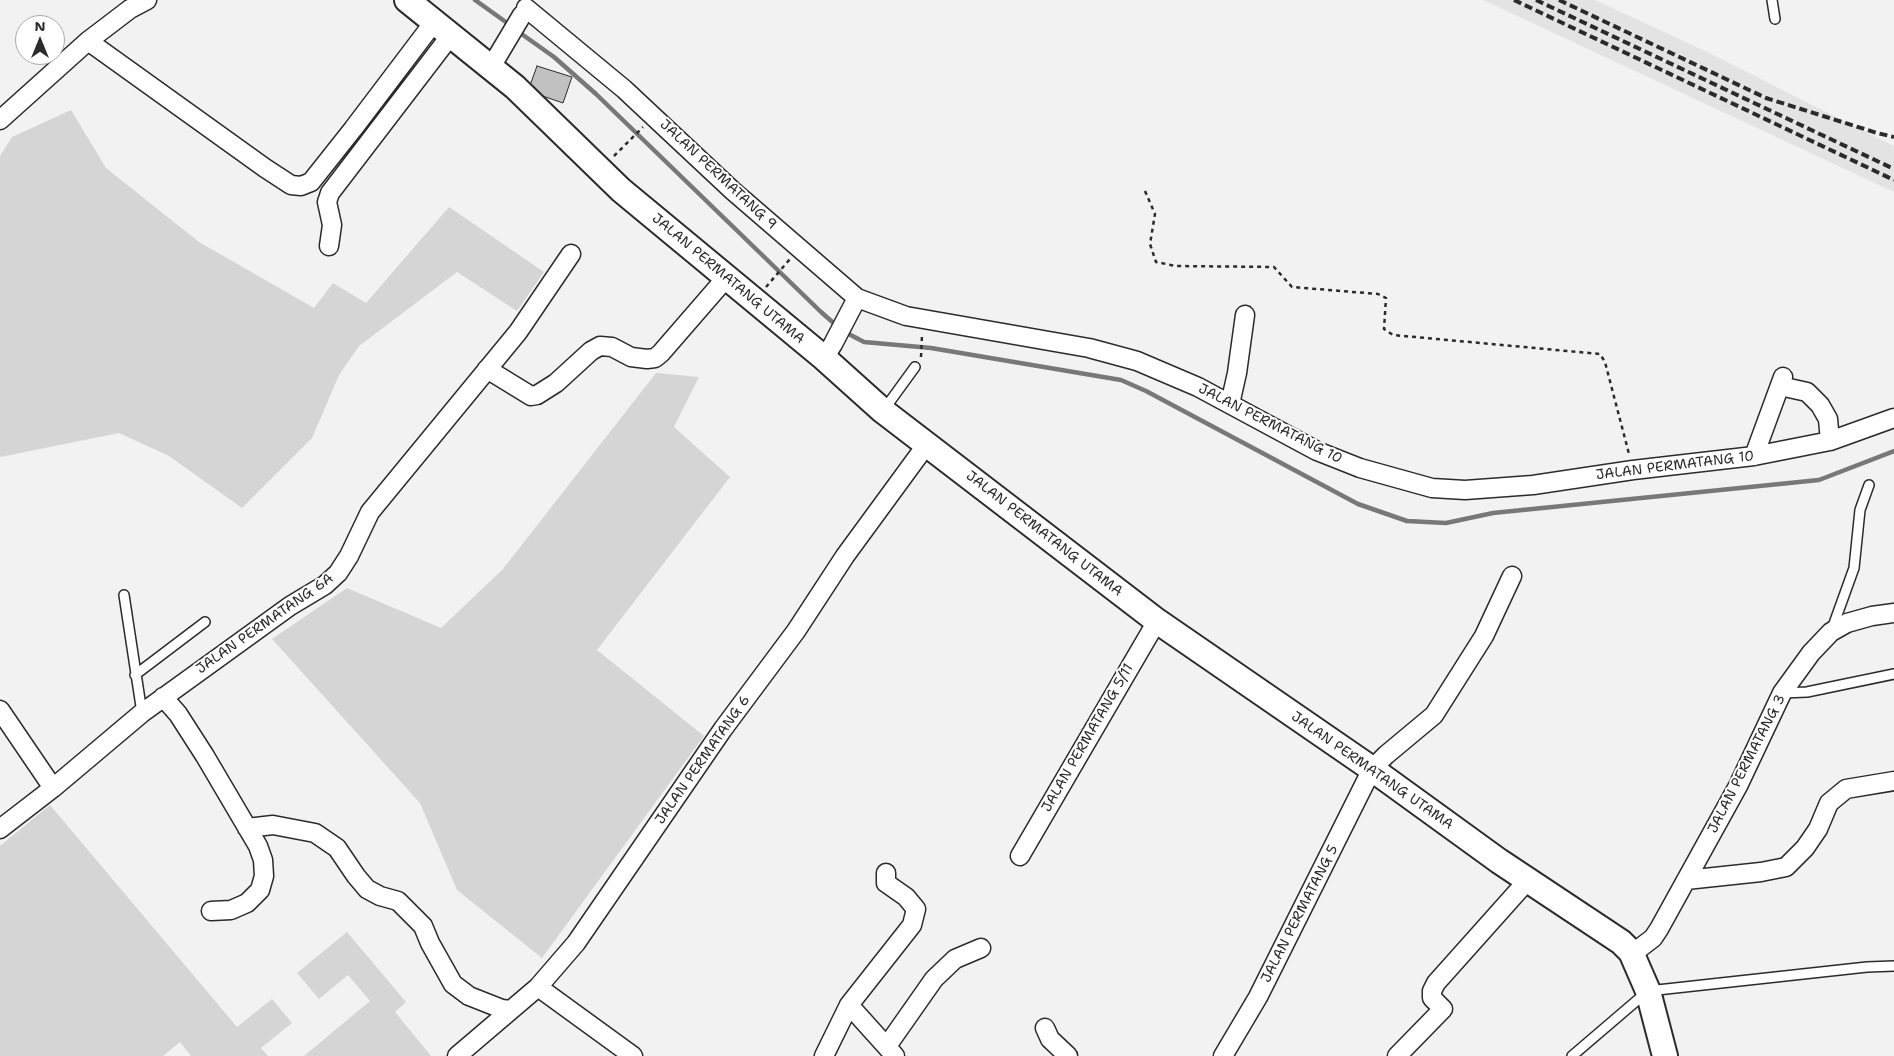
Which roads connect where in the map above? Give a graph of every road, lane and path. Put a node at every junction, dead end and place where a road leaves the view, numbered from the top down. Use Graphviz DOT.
graph roads {
  1 [pos="147,0"];
  2 [pos="407,0"];
  3 [pos="1772,0"];
  4 [pos="526,8"];
  5 [pos="1775,19"];
  6 [pos="442,28"];
  7 [pos="88,40"];
  8 [pos="491,67"];
  9 [pos="0,120"];
  10 [pos="646,124"];
  11 [pos="628,144"];
  12 [pos="1145,191"];
  13 [pos="329,246"];
  14 [pos="571,254"];
  15 [pos="785,265"];
  16 [pos="726,278"];
  17 [pos="764,289"];
  18 [pos="855,302"];
  19 [pos="1245,315"];
  20 [pos="922,330"];
  21 [pos="828,351"];
  22 [pos="921,356"];
  23 [pos="915,367"];
  24 [pos="486,369"];
  25 [pos="1230,404"];
  26 [pos="884,411"];
  27 [pos="1894,418"];
  28 [pos="1830,441"];
  29 [pos="927,444"];
  30 [pos="1754,456"];
  31 [pos="1633,470"];
  32 [pos="1868,485"];
  33 [pos="1512,576"];
  34 [pos="124,595"];
  35 [pos="1894,613"];
  36 [pos="1157,621"];
  37 [pos="205,622"];
  38 [pos="1831,632"];
  39 [pos="135,674"];
  40 [pos="1894,674"];
  41 [pos="1782,693"];
  42 [pos="163,697"];
  43 [pos="0,710"];
  44 [pos="142,713"];
  45 [pos="1372,769"];
  46 [pos="1894,782"];
  47 [pos="53,788"];
  48 [pos="247,828"];
  49 [pos="0,829"];
  50 [pos="1020,856"];
  51 [pos="886,873"];
  52 [pos="1528,880"];
  53 [pos="1686,880"];
  54 [pos="211,911"];
  55 [pos="981,948"];
  56 [pos="1632,954"];
  57 [pos="1894,966"];
  58 [pos="538,987"];
  59 [pos="1648,990"];
  60 [pos="849,1005"];
  61 [pos="510,1010"];
  62 [pos="1045,1028"];
  63 [pos="891,1051"];
  64 [pos="464,1054"];
  65 [pos="1661,1054"];
  66 [pos="633,1056"];
  67 [pos="824,1056"];
  68 [pos="1068,1056"];
  69 [pos="1223,1056"];
  70 [pos="1397,1056"];
  71 [pos="1572,1056"];
  1 -- 7 [label="street"];
  2 -- 6 [label="street, JALAN PERMATANG UTAMA"];
  3 -- 5 [label="lane"];
  4 -- 8 [label="street"];
  4 -- 18 [label="street, JALAN PERMATANG 9"];
  6 -- 7 [label="street"];
  6 -- 8 [label="street, JALAN PERMATANG UTAMA"];
  6 -- 13 [label="street"];
  7 -- 9 [label="street"];
  8 -- 16 [label="street, JALAN PERMATANG UTAMA"];
  10 -- 11 [label="path"];
  12 -- 31 [label="path"];
  14 -- 24 [label="street, JALAN PERMATANG 6A"];
  15 -- 17 [label="path"];
  16 -- 21 [label="street, JALAN PERMATANG UTAMA"];
  16 -- 24 [label="street"];
  18 -- 21 [label="street"];
  18 -- 25 [label="street, JALAN PERMATANG 10"];
  19 -- 25 [label="street"];
  20 -- 22 [label="path"];
  21 -- 26 [label="street, JALAN PERMATANG UTAMA"];
  23 -- 26 [label="lane"];
  24 -- 42 [label="street, JALAN PERMATANG 6A"];
  25 -- 31 [label="street, JALAN PERMATANG 10"];
  26 -- 29 [label="street, JALAN PERMATANG UTAMA"];
  27 -- 28 [label="street, JALAN PERMATANG 10"];
  28 -- 30 [label="street, JALAN PERMATANG 10"];
  28 -- 30 [label="street"];
  29 -- 36 [label="street, JALAN PERMATANG UTAMA"];
  29 -- 58 [label="street, JALAN PERMATANG 6"];
  30 -- 31 [label="street, JALAN PERMATANG 10"];
  32 -- 38 [label="lane"];
  33 -- 45 [label="street, JALAN PERMATANG 5"];
  34 -- 39 [label="lane"];
  35 -- 38 [label="street, JALAN PERMATANG 3"];
  36 -- 45 [label="street, JALAN PERMATANG UTAMA"];
  36 -- 50 [label="street, JALAN PERMATANG 5/11"];
  37 -- 39 [label="lane"];
  38 -- 41 [label="street, JALAN PERMATANG 3"];
  39 -- 44 [label="lane"];
  40 -- 41 [label="lane"];
  41 -- 53 [label="street, JALAN PERMATANG 3"];
  42 -- 44 [label="street, JALAN PERMATANG 6A"];
  42 -- 48 [label="street"];
  43 -- 47 [label="street"];
  44 -- 47 [label="street, JALAN PERMATANG 6A"];
  45 -- 52 [label="street, JALAN PERMATANG UTAMA"];
  45 -- 69 [label="street, JALAN PERMATANG 5"];
  46 -- 53 [label="street"];
  47 -- 49 [label="street, JALAN PERMATANG 6A"];
  48 -- 54 [label="street"];
  48 -- 61 [label="street"];
  51 -- 60 [label="street"];
  52 -- 56 [label="street, JALAN PERMATANG UTAMA"];
  52 -- 70 [label="street"];
  53 -- 56 [label="street, JALAN PERMATANG 3"];
  55 -- 63 [label="street"];
  56 -- 59 [label="street, JALAN PERMATANG UTAMA"];
  57 -- 59 [label="lane"];
  58 -- 61 [label="street, JALAN PERMATANG 6"];
  58 -- 66 [label="street"];
  59 -- 65 [label="street, JALAN PERMATANG UTAMA"];
  59 -- 71 [label="lane"];
  60 -- 63 [label="street"];
  60 -- 67 [label="street"];
  61 -- 64 [label="street, JALAN PERMATANG 6"];
  62 -- 68 [label="street"];
}
